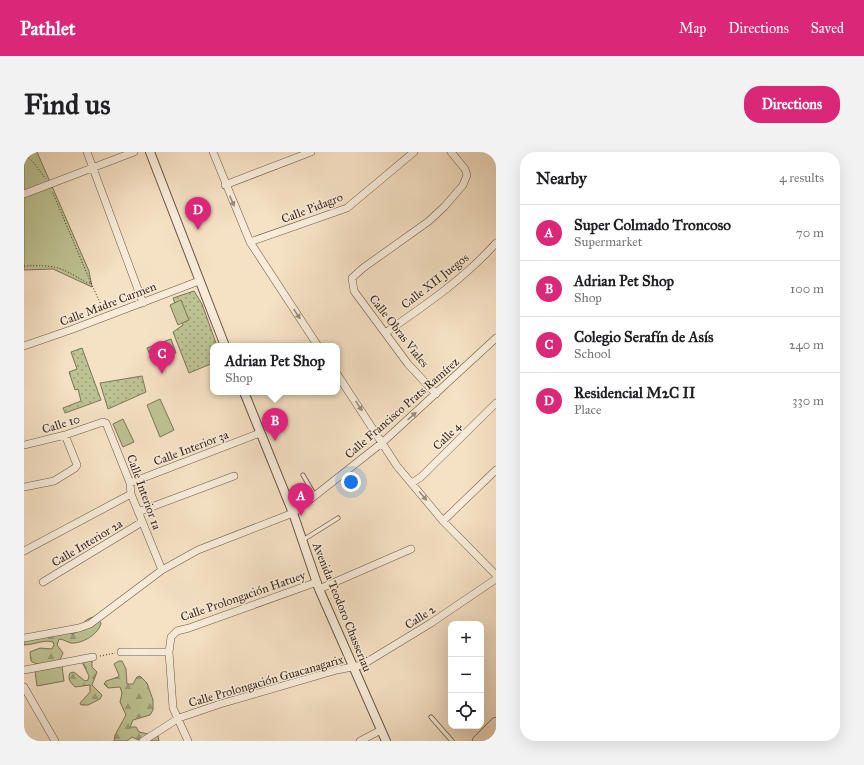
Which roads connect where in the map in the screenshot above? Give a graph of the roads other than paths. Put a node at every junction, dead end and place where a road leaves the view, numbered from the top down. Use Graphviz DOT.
graph roads {
  1 [pos="87,152"];
  2 [pos="134,152"];
  3 [pos="150,152"];
  4 [pos="213,152"];
  5 [pos="312,152"];
  6 [pos="414,152"];
  7 [pos="451,152"];
  8 [pos="93,168"];
  9 [pos="225,185"];
  10 [pos="24,194"];
  11 [pos="250,242"];
  12 [pos="496,244"];
  13 [pos="199,281"];
  14 [pos="143,303"];
  15 [pos="385,333"];
  16 [pos="496,338"];
  17 [pos="224,343"];
  18 [pos="316,343"];
  19 [pos="24,346"];
  20 [pos="340,378"];
  21 [pos="436,394"];
  22 [pos="245,395"];
  23 [pos="496,403"];
  24 [pos="104,422"];
  25 [pos="260,433"];
  26 [pos="65,435"];
  27 [pos="383,442"];
  28 [pos="24,445"];
  29 [pos="496,470"];
  30 [pos="303,475"];
  31 [pos="234,476"];
  32 [pos="130,483"];
  33 [pos="412,483"];
  34 [pos="24,487"];
  35 [pos="131,494"];
  36 [pos="315,496"];
  37 [pos="138,512"];
  38 [pos="293,513"];
  39 [pos="338,518"];
  40 [pos="443,521"];
  41 [pos="142,522"];
  42 [pos="302,540"];
  43 [pos="411,550"];
  44 [pos="24,551"];
  45 [pos="162,570"];
  46 [pos="496,575"];
  47 [pos="496,579"];
  48 [pos="43,582"];
  49 [pos="318,586"];
  50 [pos="24,638"];
  51 [pos="121,652"];
  52 [pos="170,652"];
  53 [pos="93,657"];
  54 [pos="353,667"];
  55 [pos="24,670"];
  56 [pos="24,687"];
  57 [pos="431,717"];
  58 [pos="179,718"];
  59 [pos="496,724"];
  60 [pos="381,730"];
  61 [pos="496,733"];
  62 [pos="55,741"];
  63 [pos="143,741"];
  64 [pos="188,741"];
  65 [pos="360,741"];
  66 [pos="386,741"];
  67 [pos="452,741"];
  68 [pos="478,741"];
  69 [pos="488,741"];
  1 -- 8 [label="street"];
  2 -- 8 [label="street"];
  3 -- 13 [label="street"];
  4 -- 9 [label="street"];
  5 -- 9 [label="street"];
  6 -- 11 [label="street, Calle Pidagro"];
  7 -- 15 [label="street, Calle Obras Viales"];
  8 -- 10 [label="street"];
  8 -- 14 [label="street"];
  9 -- 11 [label="street, one-way"];
  11 -- 18 [label="street, one-way"];
  12 -- 15 [label="street, Calle XII Juegos"];
  13 -- 14 [label="street, Calle Madre Carmen"];
  13 -- 17 [label="street"];
  14 -- 19 [label="street, Calle Madre Carmen"];
  15 -- 21 [label="street, Calle Obras Viales"];
  16 -- 21 [label="street, Calle Francisco Prats Ramírez"];
  20 -- 27 [label="street, one-way"];
  27 -- 21 [label="street, Calle Francisco Prats Ramírez, one-way"];
  22 -- 25 [label="street, Avenida Teodoro Chasseriau"];
  23 -- 33 [label="street, Calle 4"];
  24 -- 26 [label="street, Calle 10"];
  24 -- 32 [label="street, Calle Interior 1a"];
  25 -- 32 [label="street, Calle Interior 3a"];
  25 -- 38 [label="street, Avenida Teodoro Chasseriau"];
  26 -- 28 [label="street, Calle 10"];
  26 -- 34 [label="street"];
  27 -- 33 [label="street"];
  27 -- 36 [label="street, Calle Francisco Prats Ramírez"];
  29 -- 40 [label="street"];
  30 -- 36 [label="lane"];
  31 -- 37 [label="street"];
  32 -- 35 [label="street, Calle Interior 1a"];
  33 -- 40 [label="street, one-way"];
  35 -- 37 [label="street, Calle Interior 1a"];
  35 -- 44 [label="street"];
  36 -- 38 [label="street, Calle Francisco Prats Ramírez"];
  37 -- 41 [label="street, Calle Interior 1a"];
  38 -- 42 [label="street, Avenida Teodoro Chasseriau"];
  38 -- 45 [label="street, Calle Francisco Prats Ramírez"];
  39 -- 42 [label="lane"];
  40 -- 46 [label="street"];
  41 -- 45 [label="street, Calle Interior 1a"];
  41 -- 48 [label="street, Calle Interior 2a"];
  42 -- 49 [label="street, Avenida Teodoro Chasseriau"];
  43 -- 49 [label="street, Calle Prolongación Hatuey"];
  45 -- 50 [label="street, Calle Francisco Prats Ramírez"];
  47 -- 54 [label="street, Calle 2"];
  49 -- 52 [label="street, Calle Prolongación Hatuey"];
  49 -- 54 [label="street, Avenida Teodoro Chasseriau"];
  51 -- 52 [label="street"];
  52 -- 58 [label="street, Calle Prolongación Hatuey"];
  53 -- 55 [label="street"];
  54 -- 58 [label="street, Calle Prolongación Guacanagarix"];
  54 -- 60 [label="street, Avenida Teodoro Chasseriau"];
  56 -- 62 [label="street"];
  57 -- 67 [label="lane"];
  58 -- 63 [label="street, Calle Prolongación Guacanagarix"];
  58 -- 64 [label="street, Calle Prolongación Hatuey"];
  59 -- 68 [label="main road"];
  60 -- 65 [label="street"];
  60 -- 66 [label="street, Avenida Teodoro Chasseriau"];
  61 -- 69 [label="highway"];
}
